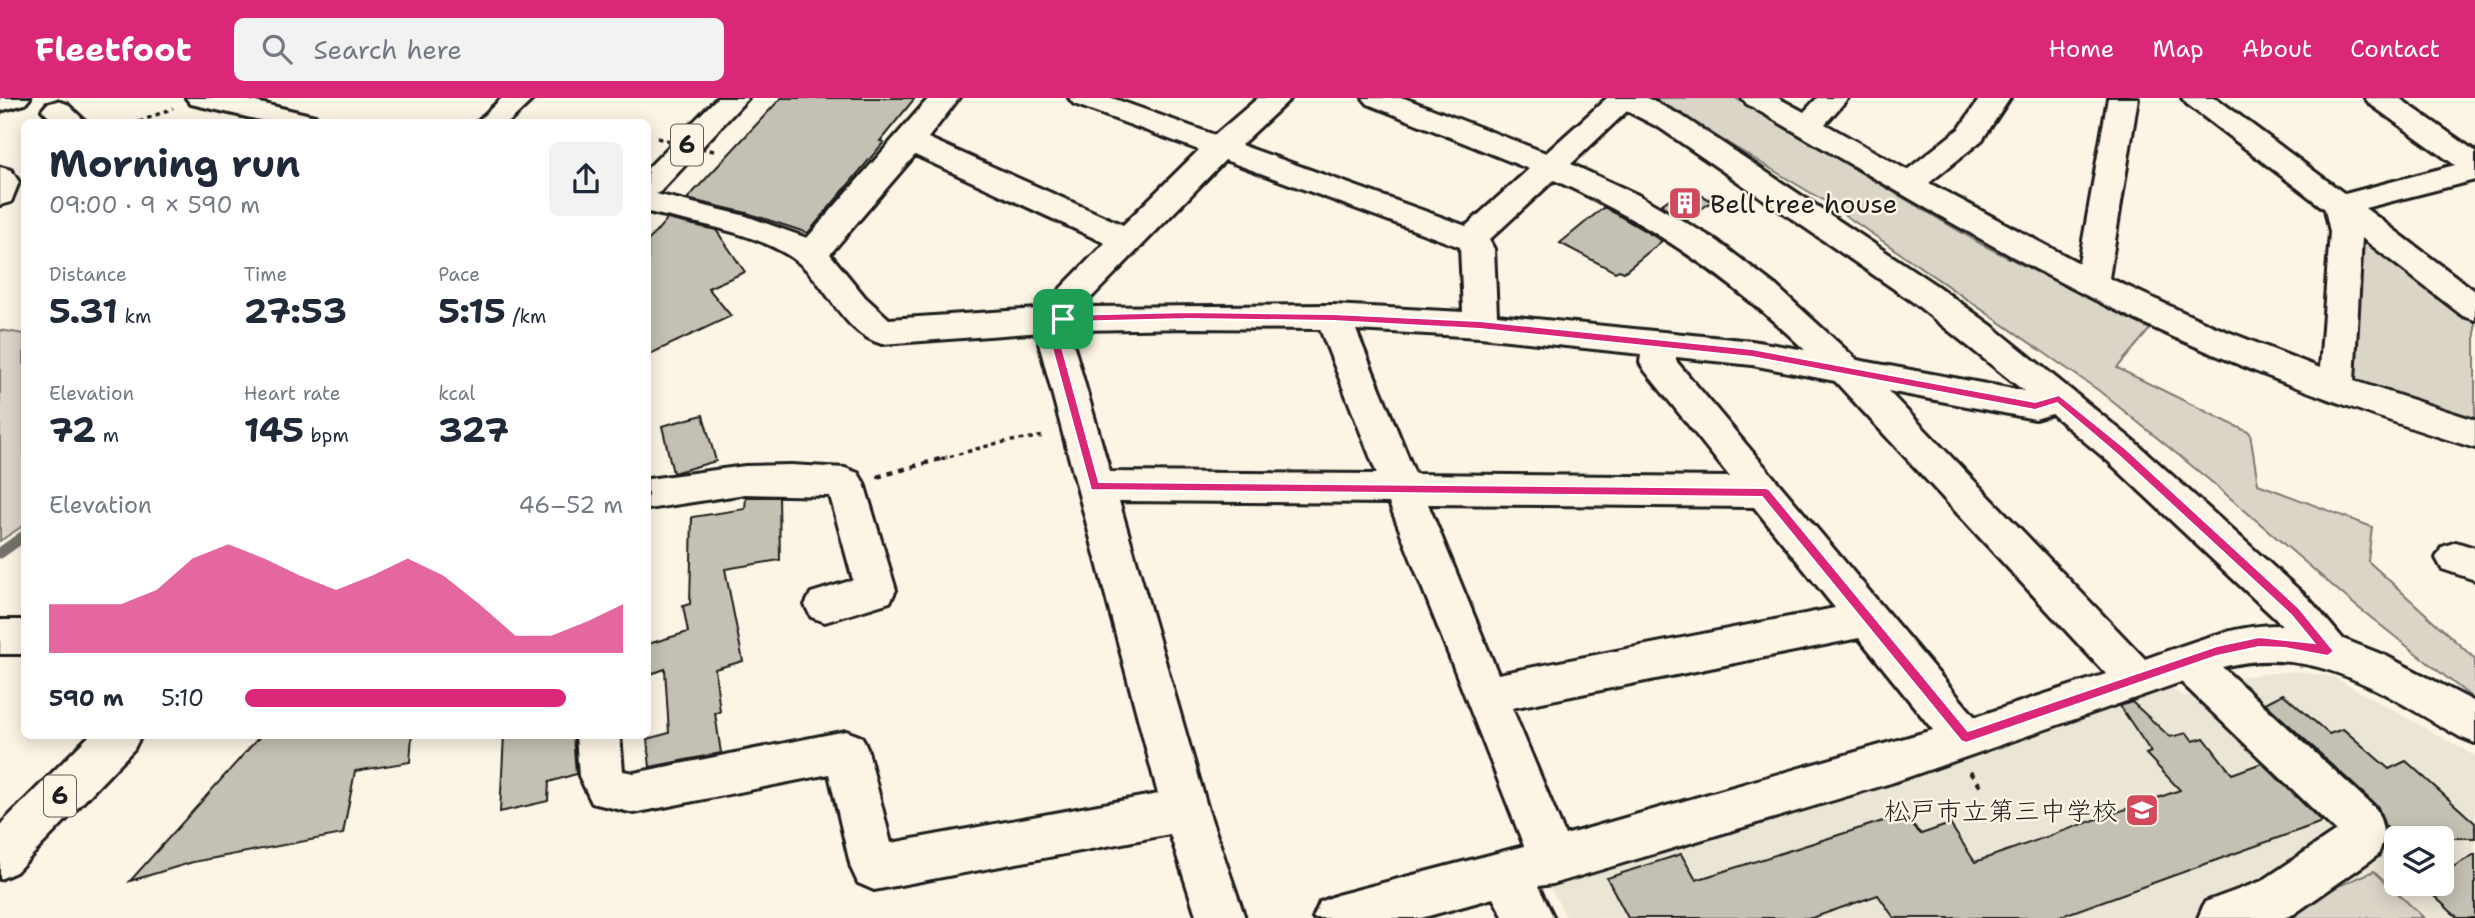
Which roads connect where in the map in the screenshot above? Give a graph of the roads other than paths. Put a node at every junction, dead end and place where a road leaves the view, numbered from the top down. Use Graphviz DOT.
graph roads {
  1 [pos="15,98"];
  2 [pos="201,98"];
  3 [pos="519,98"];
  4 [pos="733,98"];
  5 [pos="944,98"];
  6 [pos="1084,98"];
  7 [pos="1276,98"];
  8 [pos="1378,98"];
  9 [pos="1624,98"];
  10 [pos="1757,98"];
  11 [pos="1833,98"];
  12 [pos="1995,98"];
  13 [pos="2123,98"];
  14 [pos="2197,98"];
  15 [pos="2380,98"];
  16 [pos="0,102"];
  17 [pos="245,109"];
  18 [pos="290,119"];
  19 [pos="495,119"];
  20 [pos="1807,126"];
  21 [pos="910,141"];
  22 [pos="1220,147"];
  23 [pos="1548,167"];
  24 [pos="2475,168"];
  25 [pos="0,177"];
  26 [pos="651,183"];
  27 [pos="1908,185"];
  28 [pos="0,195"];
  29 [pos="651,203"];
  30 [pos="2340,205"];
  31 [pos="1471,239"];
  32 [pos="1127,240"];
  33 [pos="811,255"];
  34 [pos="2092,283"];
  35 [pos="2475,308"];
  36 [pos="1333,317"];
  37 [pos="1063,319"];
  38 [pos="1480,325"];
  39 [pos="1660,343"];
  40 [pos="1846,369"];
  41 [pos="2336,388"];
  42 [pos="2059,399"];
  43 [pos="2475,433"];
  44 [pos="1095,486"];
  45 [pos="1404,491"];
  46 [pos="1765,492"];
  47 [pos="651,494"];
  48 [pos="825,606"];
  49 [pos="1867,619"];
  50 [pos="0,637"];
  51 [pos="21,637"];
  52 [pos="2328,651"];
  53 [pos="2188,662"];
  54 [pos="2138,680"];
  55 [pos="1485,695"];
  56 [pos="2475,724"];
  57 [pos="1966,737"];
  58 [pos="115,739"];
  59 [pos="598,739"];
  60 [pos="1185,810"];
  61 [pos="0,857"];
  62 [pos="1553,862"];
  63 [pos="1504,873"];
  64 [pos="1221,918"];
  65 [pos="1337,918"];
  66 [pos="1530,918"];
  67 [pos="2222,918"];
  1 -- 16 [label="main road"];
  2 -- 17 [label="main road"];
  3 -- 19 [label="main road"];
  4 -- 26 [label="main road, 6"];
  5 -- 21 [label="main road"];
  6 -- 22 [label="main road"];
  7 -- 22 [label="main road"];
  8 -- 23 [label="main road"];
  9 -- 23 [label="main road"];
  9 -- 42 [label="main road"];
  10 -- 20 [label="main road"];
  11 -- 20 [label="main road"];
  12 -- 27 [label="main road"];
  13 -- 34 [label="main road"];
  14 -- 30 [label="main road"];
  15 -- 24 [label="main road"];
  17 -- 18 [label="main road"];
  20 -- 27 [label="main road"];
  21 -- 32 [label="main road"];
  21 -- 33 [label="main road"];
  22 -- 31 [label="main road"];
  22 -- 32 [label="main road"];
  23 -- 31 [label="main road"];
  23 -- 40 [label="main road"];
  24 -- 30 [label="main road"];
  25 -- 28 [label="main road"];
  27 -- 34 [label="main road"];
  29 -- 33 [label="main road"];
  30 -- 35 [label="main road"];
  30 -- 41 [label="main road"];
  31 -- 38 [label="main road"];
  32 -- 37 [label="main road"];
  33 -- 37 [label="main road"];
  34 -- 41 [label="main road"];
  36 -- 37 [label="main road"];
  36 -- 38 [label="main road"];
  36 -- 45 [label="main road"];
  37 -- 44 [label="main road"];
  38 -- 39 [label="main road"];
  39 -- 40 [label="main road"];
  39 -- 46 [label="main road"];
  40 -- 42 [label="main road"];
  40 -- 54 [label="main road"];
  41 -- 43 [label="main road"];
  42 -- 52 [label="main road"];
  44 -- 45 [label="main road"];
  44 -- 60 [label="main road"];
  45 -- 46 [label="main road"];
  45 -- 55 [label="main road"];
  46 -- 49 [label="main road"];
  47 -- 48 [label="main road"];
  49 -- 55 [label="main road"];
  49 -- 57 [label="main road"];
  50 -- 51 [label="main road"];
  52 -- 53 [label="main road"];
  52 -- 56 [label="main road"];
  53 -- 54 [label="main road"];
  53 -- 67 [label="main road"];
  54 -- 57 [label="main road"];
  55 -- 62 [label="main road"];
  57 -- 62 [label="main road"];
  58 -- 61 [label="main road, 6"];
  59 -- 60 [label="main road"];
  60 -- 64 [label="main road"];
  62 -- 63 [label="main road"];
  63 -- 65 [label="main road"];
  63 -- 66 [label="main road"];
}
